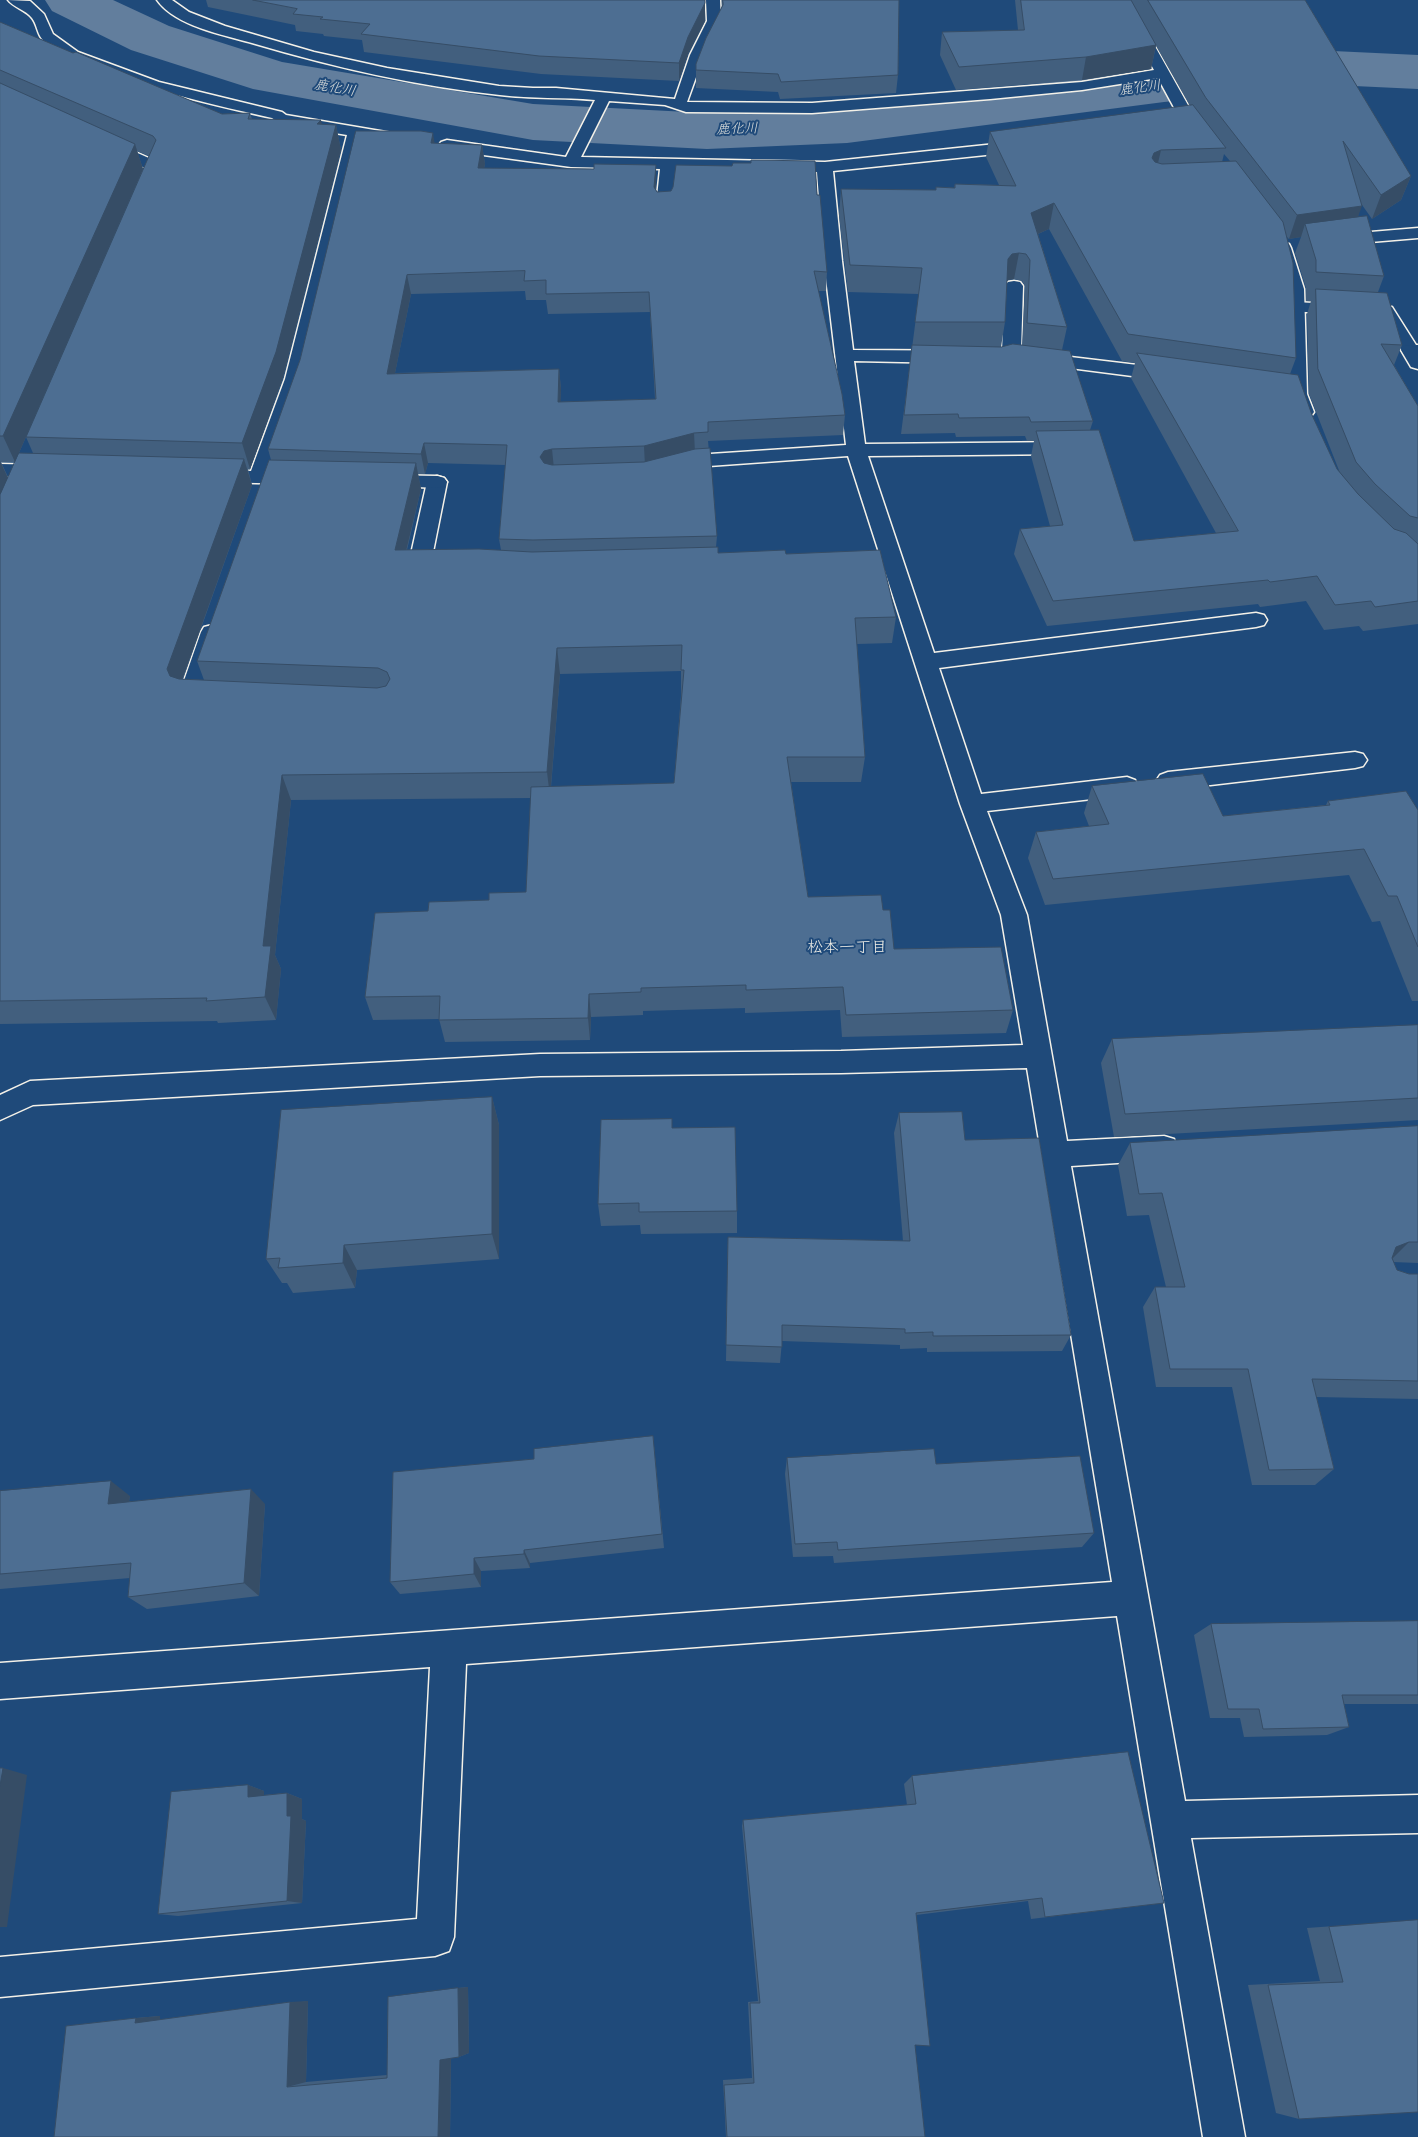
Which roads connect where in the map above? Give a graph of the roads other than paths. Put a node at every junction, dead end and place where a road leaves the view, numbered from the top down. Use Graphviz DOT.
graph roads {
  1 [pos="15,0"];
  2 [pos="164,0"];
  3 [pos="712,0"];
  4 [pos="1122,0"];
  5 [pos="31,36"];
  6 [pos="47,36"];
  7 [pos="1164,73"];
  8 [pos="604,96"];
  9 [pos="678,105"];
  10 [pos="1191,124"];
  11 [pos="1172,126"];
  12 [pos="355,132"];
  13 [pos="92,137"];
  14 [pos="407,140"];
  15 [pos="433,144"];
  16 [pos="1037,144"];
  17 [pos="1212,152"];
  18 [pos="571,162"];
  19 [pos="668,164"];
  20 [pos="824,167"];
  21 [pos="664,206"];
  22 [pos="135,211"];
  23 [pos="1272,232"];
  24 [pos="1418,233"];
  25 [pos="1322,242"];
  26 [pos="1303,244"];
  27 [pos="1284,247"];
  28 [pos="1014,286"];
  29 [pos="1294,307"];
  30 [pos="1415,354"];
  31 [pos="844,355"];
  32 [pos="1008,356"];
  33 [pos="1190,378"];
  34 [pos="1279,391"];
  35 [pos="1298,394"];
  36 [pos="1311,430"];
  37 [pos="1090,448"];
  38 [pos="856,450"];
  39 [pos="0,470"];
  40 [pos="62,472"];
  41 [pos="653,472"];
  42 [pos="200,476"];
  43 [pos="317,479"];
  44 [pos="367,480"];
  45 [pos="262,483"];
  46 [pos="458,565"];
  47 [pos="219,613"];
  48 [pos="1256,620"];
  49 [pos="925,662"];
  50 [pos="229,697"];
  51 [pos="1355,760"];
  52 [pos="972,804"];
  53 [pos="1038,1056"];
  54 [pos="0,1108"];
  55 [pos="1192,1146"];
  56 [pos="1055,1154"];
  57 [pos="1131,1598"];
  58 [pos="448,1648"];
  59 [pos="0,1681"];
  60 [pos="1418,1814"];
  61 [pos="1170,1820"];
  62 [pos="0,1977"];
  63 [pos="1224,2137"];
  1 -- 6 [label="street"];
  2 -- 8 [label="street"];
  3 -- 9 [label="street"];
  4 -- 7 [label="street"];
  5 -- 6 [label="street"];
  6 -- 12 [label="street"];
  7 -- 9 [label="street"];
  7 -- 10 [label="street"];
  8 -- 9 [label="street"];
  8 -- 18 [label="street"];
  10 -- 11 [label="street"];
  10 -- 17 [label="street"];
  12 -- 14 [label="street"];
  12 -- 45 [label="street"];
  13 -- 22 [label="street"];
  15 -- 18 [label="street"];
  16 -- 20 [label="street"];
  18 -- 19 [label="street"];
  19 -- 20 [label="street"];
  19 -- 21 [label="street"];
  20 -- 31 [label="street"];
  23 -- 27 [label="street"];
  24 -- 25 [label="street"];
  26 -- 27 [label="street"];
  27 -- 29 [label="street"];
  28 -- 32 [label="street"];
  29 -- 30 [label="street"];
  29 -- 35 [label="street"];
  31 -- 32 [label="street"];
  31 -- 38 [label="street"];
  32 -- 33 [label="street"];
  34 -- 35 [label="street"];
  35 -- 36 [label="street"];
  37 -- 38 [label="street"];
  38 -- 41 [label="street"];
  38 -- 49 [label="street"];
  39 -- 40 [label="street"];
  42 -- 45 [label="street"];
  43 -- 45 [label="street"];
  44 -- 46 [label="street"];
  47 -- 50 [label="street"];
  48 -- 49 [label="street"];
  49 -- 52 [label="street"];
  51 -- 52 [label="street"];
  52 -- 53 [label="street"];
  53 -- 54 [label="street"];
  53 -- 56 [label="street"];
  55 -- 56 [label="street"];
  56 -- 57 [label="street"];
  57 -- 58 [label="street"];
  57 -- 61 [label="street"];
  58 -- 59 [label="street"];
  58 -- 62 [label="street"];
  60 -- 61 [label="street"];
  61 -- 63 [label="street"];
}
